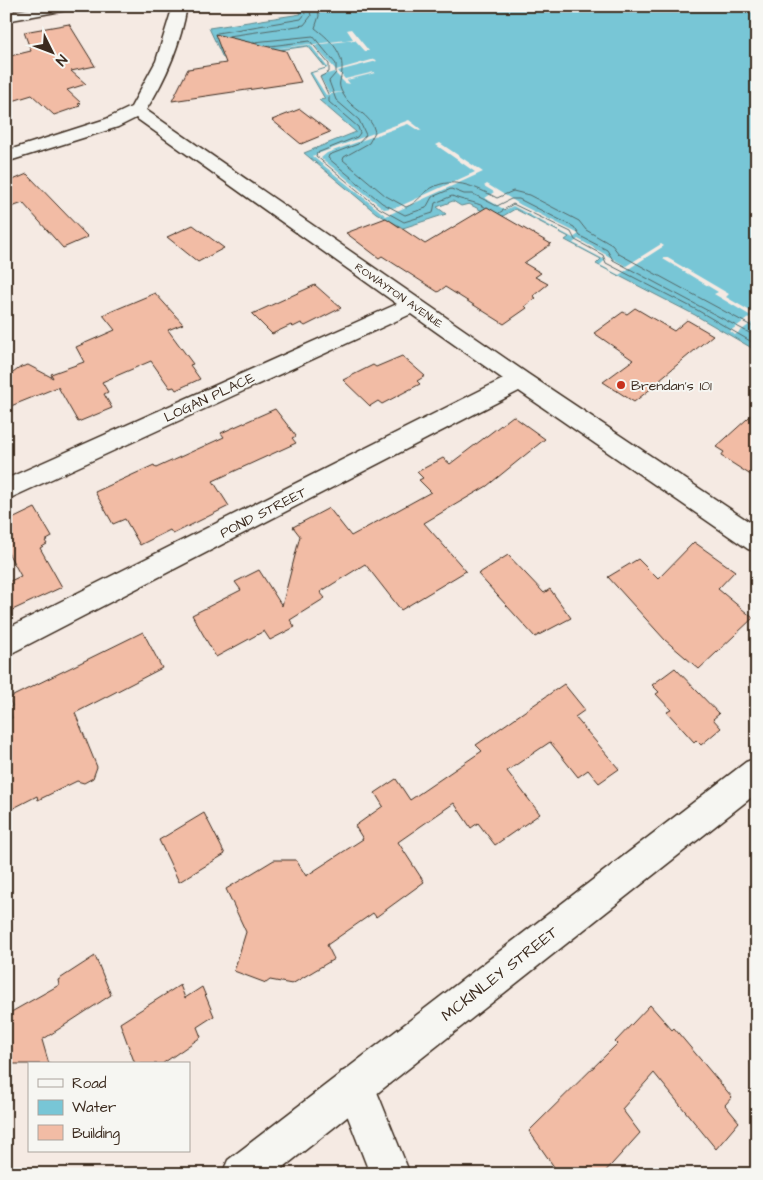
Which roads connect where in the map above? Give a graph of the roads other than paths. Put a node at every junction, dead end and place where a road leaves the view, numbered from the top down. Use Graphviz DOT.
graph roads {
  1 [pos="67,6"];
  2 [pos="180,6"];
  3 [pos="6,17"];
  4 [pos="137,111"];
  5 [pos="6,157"];
  6 [pos="412,305"];
  7 [pos="520,380"];
  8 [pos="6,490"];
  9 [pos="757,541"];
  10 [pos="6,643"];
  11 [pos="757,773"];
  12 [pos="355,1086"];
  13 [pos="242,1174"];
  14 [pos="390,1174"];
  1 -- 3 [label="street"];
  2 -- 4 [label="street"];
  4 -- 5 [label="street"];
  4 -- 6 [label="street, ROWAYTON AVENUE"];
  6 -- 7 [label="street, ROWAYTON AVENUE"];
  6 -- 8 [label="street, LOGAN PLACE"];
  7 -- 9 [label="street, ROWAYTON AVENUE"];
  7 -- 10 [label="street, POND STREET"];
  11 -- 12 [label="street, MCKINLEY STREET"];
  12 -- 13 [label="street, MCKINLEY STREET"];
  12 -- 14 [label="street"];
}
